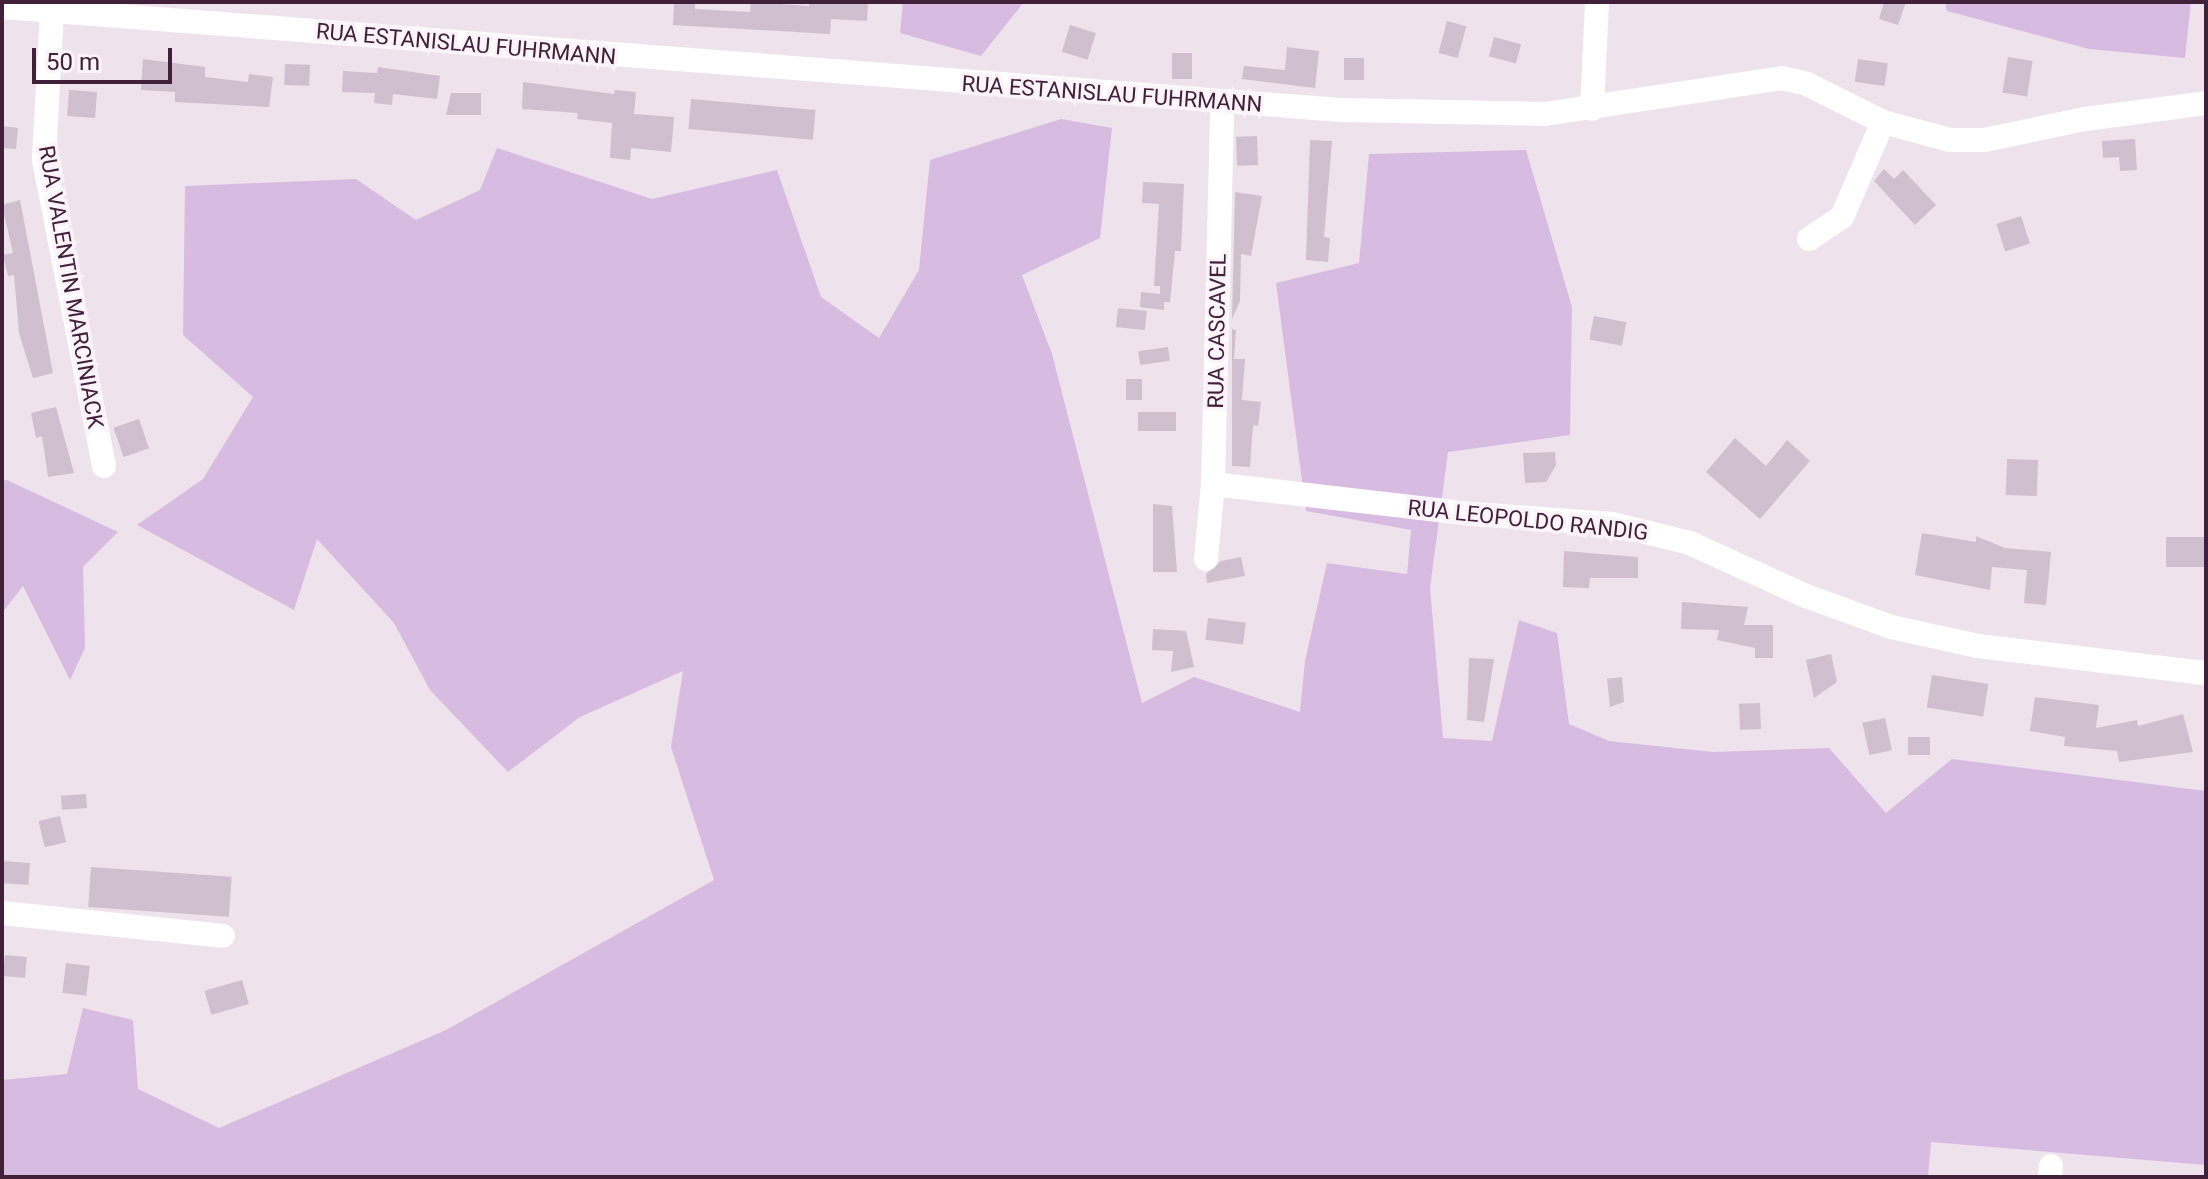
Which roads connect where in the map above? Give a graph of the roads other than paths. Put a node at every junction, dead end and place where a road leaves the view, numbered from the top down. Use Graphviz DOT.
graph roads {
  1 [pos="1597,2"];
  2 [pos="2,7"];
  3 [pos="52,11"];
  4 [pos="226,14"];
  5 [pos="1222,103"];
  6 [pos="2206,103"];
  7 [pos="1592,109"];
  8 [pos="1883,122"];
  9 [pos="1809,239"];
  10 [pos="104,466"];
  11 [pos="1213,484"];
  12 [pos="1206,559"];
  13 [pos="2206,673"];
  14 [pos="2,913"];
  15 [pos="223,936"];
  1 -- 7 [label="street"];
  2 -- 3 [label="street, RUA ESTANISLAU FUHRMANN"];
  3 -- 4 [label="street, RUA ESTANISLAU FUHRMANN"];
  3 -- 10 [label="street, RUA VALENTIN MARCINIACK"];
  4 -- 5 [label="street, RUA ESTANISLAU FUHRMANN"];
  5 -- 7 [label="street, RUA ESTANISLAU FUHRMANN"];
  5 -- 11 [label="street, RUA CASCAVEL"];
  6 -- 8 [label="street, RUA ESTANISLAU FUHRMANN"];
  7 -- 8 [label="street, RUA ESTANISLAU FUHRMANN"];
  8 -- 9 [label="street"];
  11 -- 12 [label="street, RUA CASCAVEL"];
  11 -- 13 [label="street, RUA LEOPOLDO RANDIG"];
  14 -- 15 [label="street"];
}
